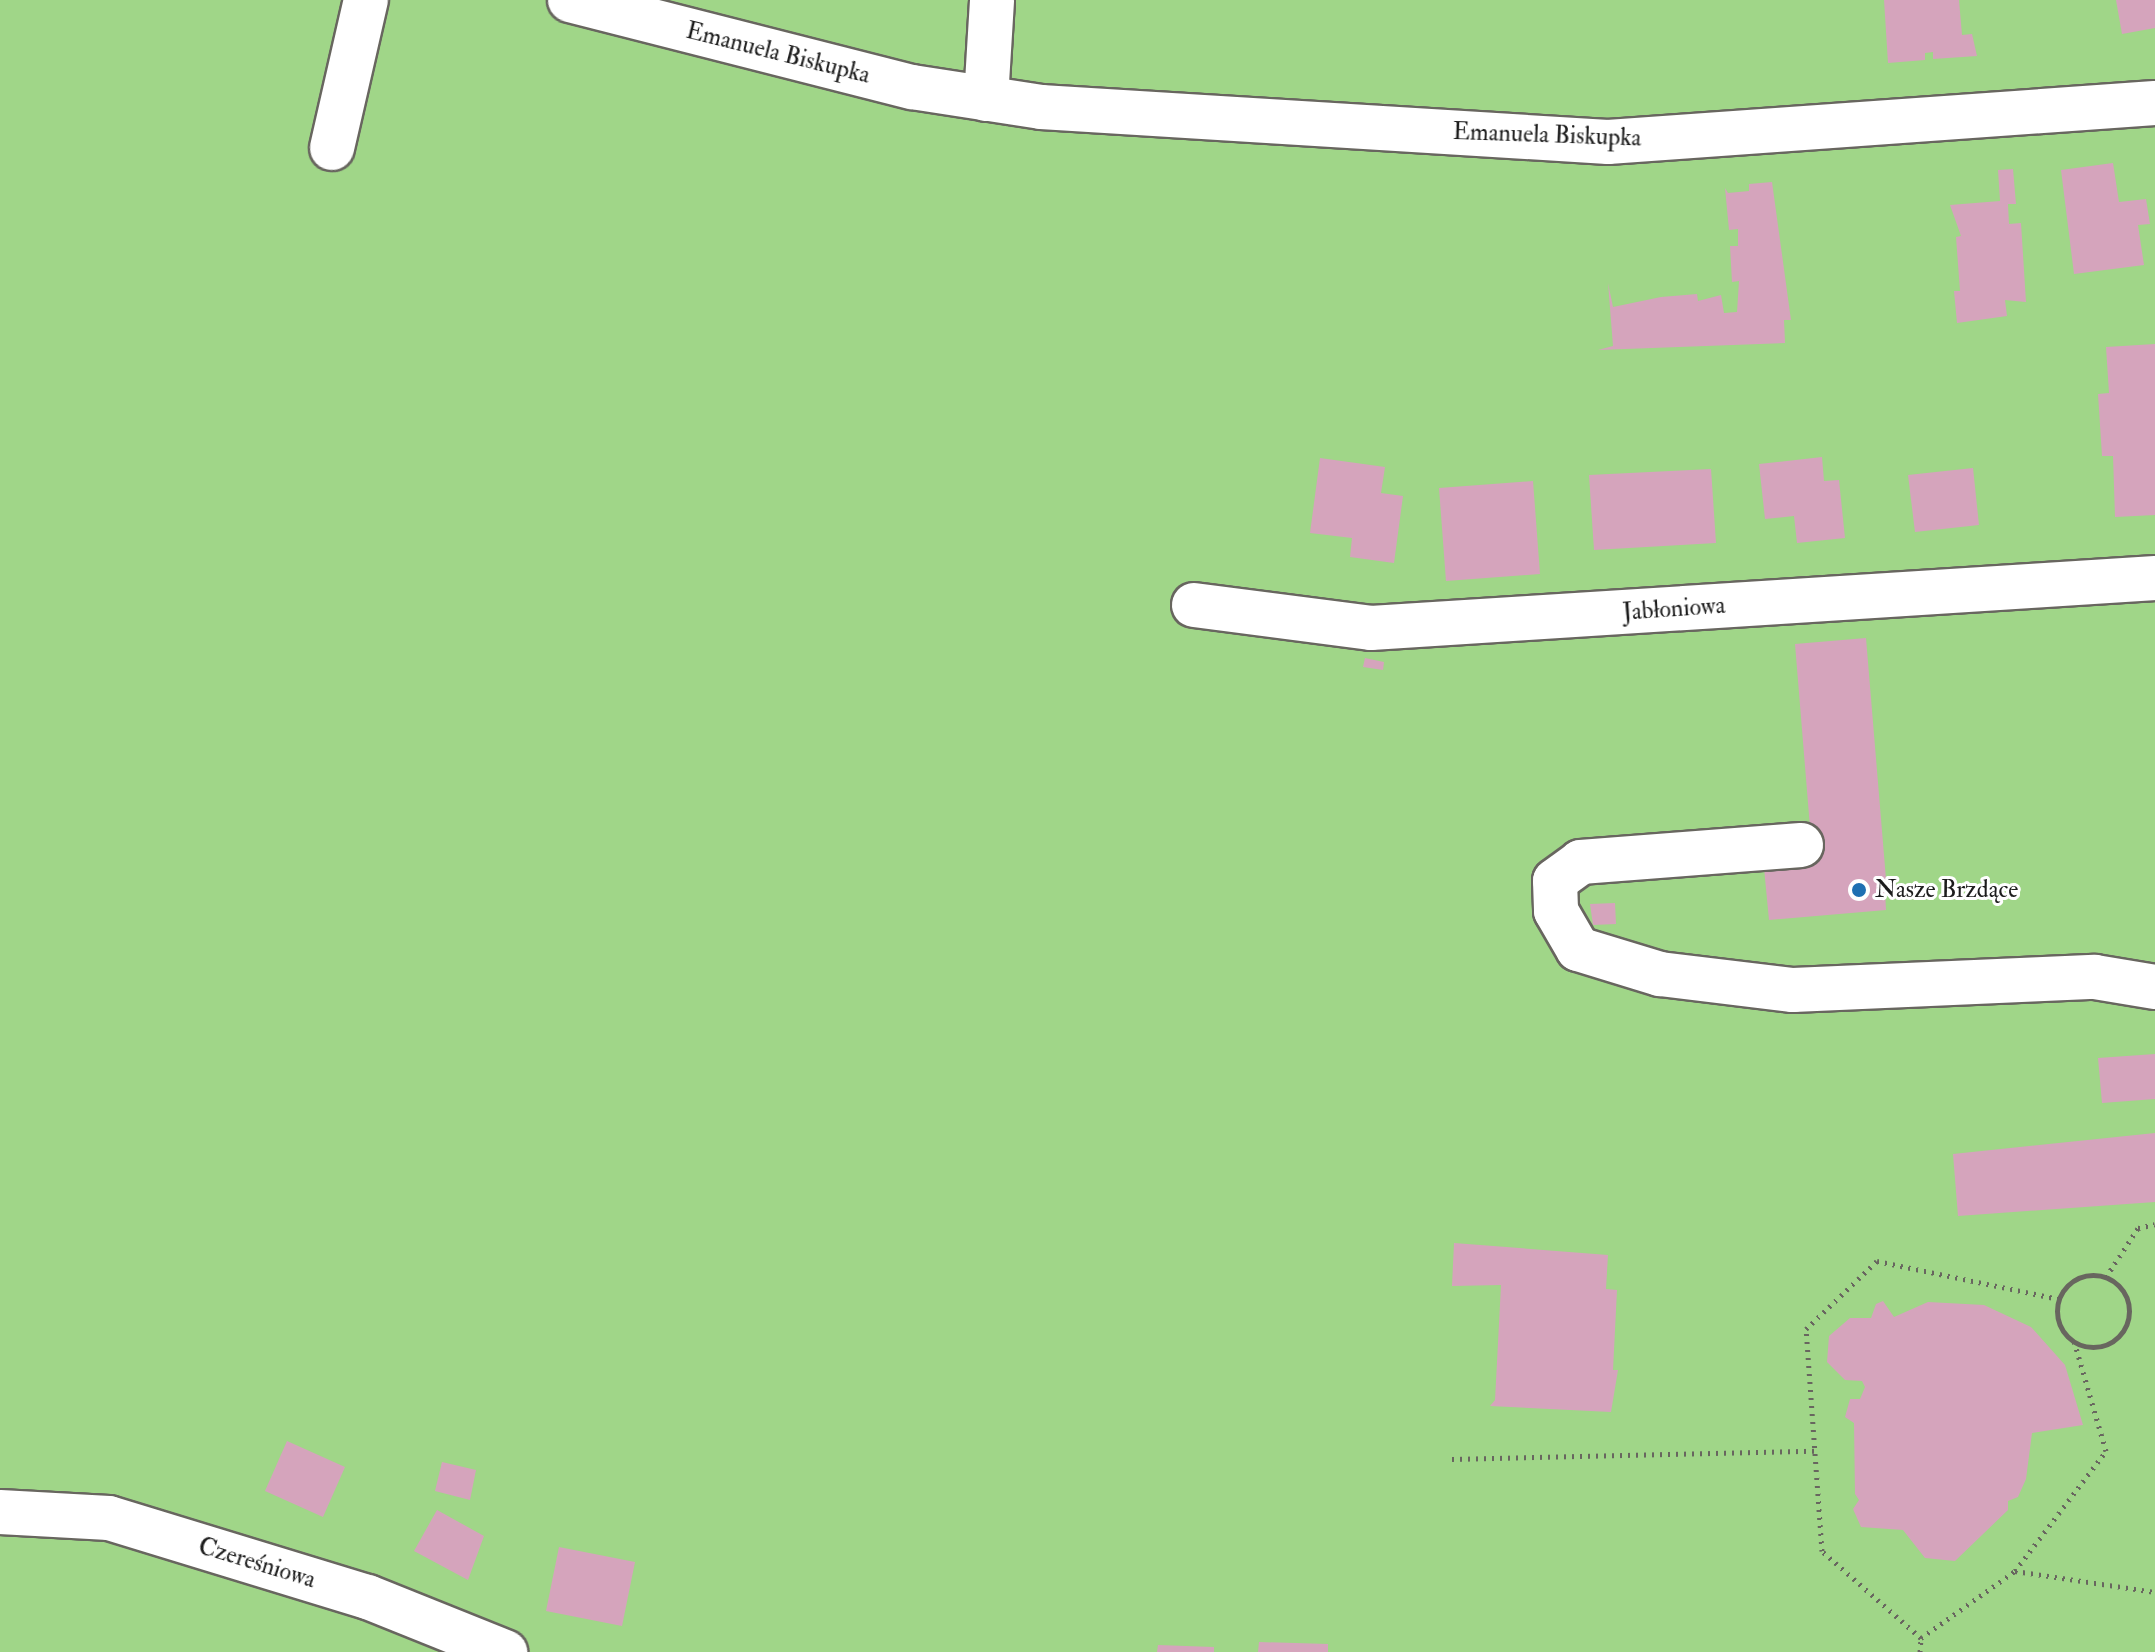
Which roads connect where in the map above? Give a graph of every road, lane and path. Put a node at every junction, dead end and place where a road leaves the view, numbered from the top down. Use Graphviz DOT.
graph roads {
  1 [pos="366,0"];
  2 [pos="570,0"];
  3 [pos="992,0"];
  4 [pos="986,99"];
  5 [pos="2155,103"];
  6 [pos="332,148"];
  7 [pos="2155,578"];
  8 [pos="1194,605"];
  9 [pos="1801,845"];
  10 [pos="2155,987"];
  11 [pos="2155,1224"];
  12 [pos="2106,1277"];
  13 [pos="2059,1299"];
  14 [pos="2074,1341"];
  15 [pos="1815,1451"];
  16 [pos="1452,1459"];
  17 [pos="0,1512"];
  18 [pos="2015,1571"];
  19 [pos="2155,1592"];
  20 [pos="1921,1638"];
  21 [pos="505,1652"];
  22 [pos="1920,1652"];
  1 -- 6 [label="street"];
  2 -- 4 [label="street, Emanuela Biskupka"];
  3 -- 4 [label="street"];
  4 -- 5 [label="street, Emanuela Biskupka"];
  7 -- 8 [label="street, Jabłoniowa"];
  9 -- 10 [label="street"];
  11 -- 12 [label="path"];
  12 -- 13 [label="path"];
  12 -- 14 [label="path"];
  13 -- 14 [label="path"];
  13 -- 15 [label="path"];
  14 -- 18 [label="path"];
  15 -- 16 [label="path"];
  15 -- 20 [label="path"];
  17 -- 21 [label="street, Czereśniowa"];
  18 -- 19 [label="path"];
  18 -- 20 [label="path"];
  20 -- 22 [label="path"];
}
